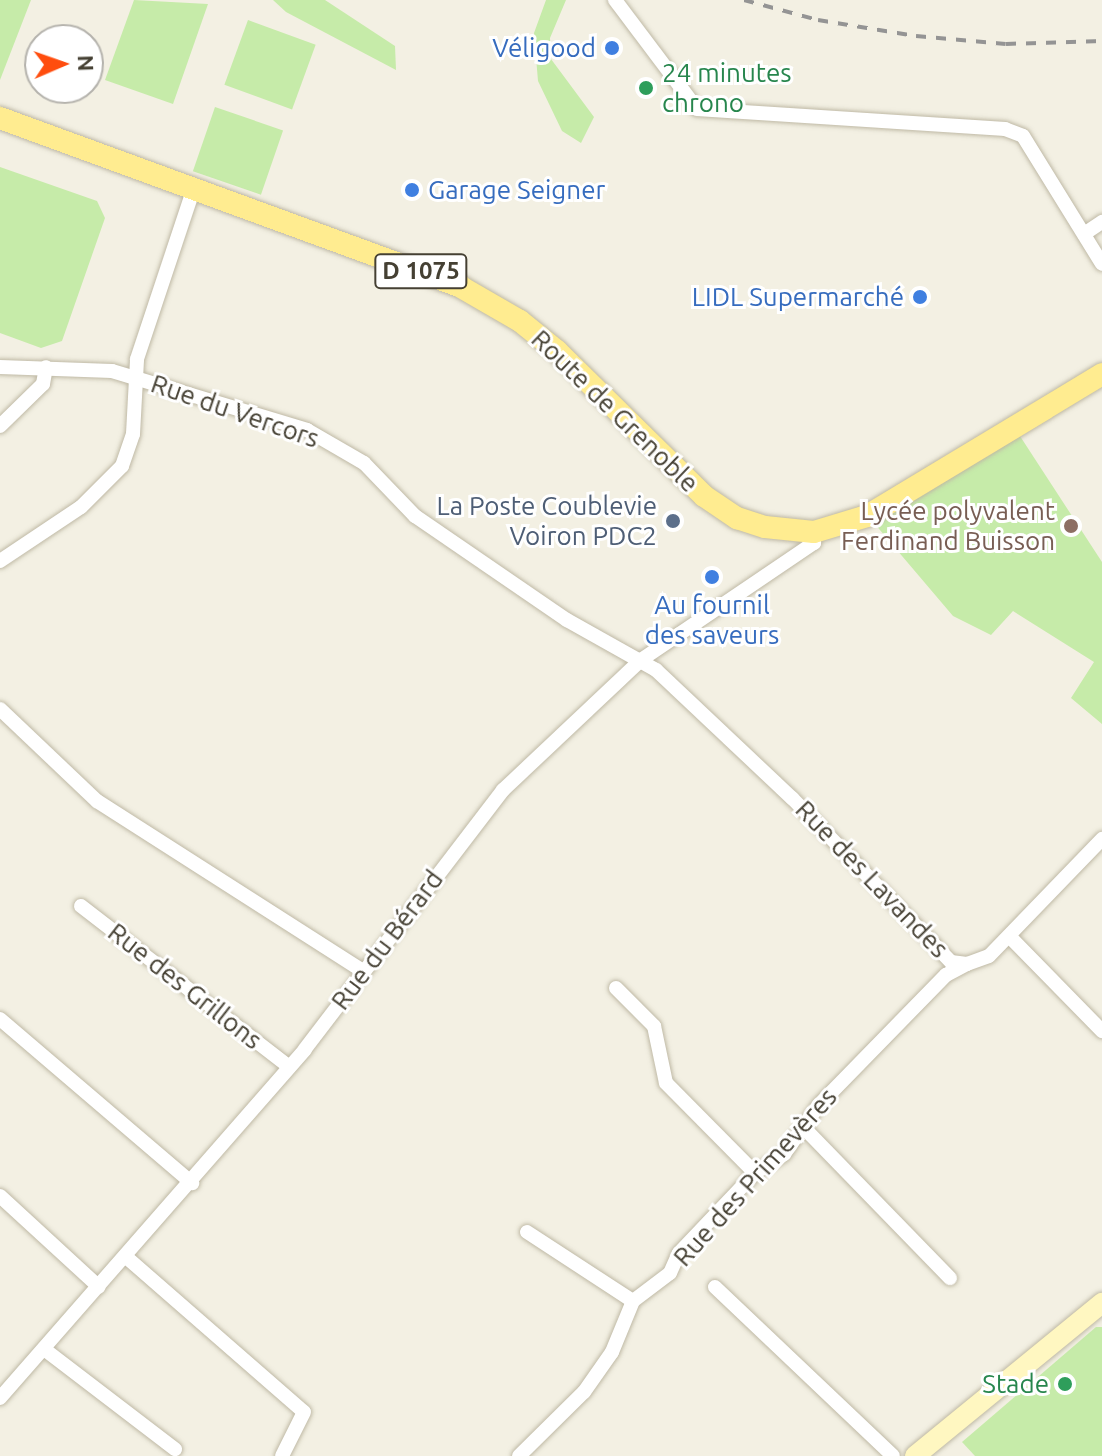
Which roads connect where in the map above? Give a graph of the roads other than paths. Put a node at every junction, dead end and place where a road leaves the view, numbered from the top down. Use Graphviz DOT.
graph roads {
  1 [pos="615,0"];
  2 [pos="0,118"];
  3 [pos="195,185"];
  4 [pos="1102,222"];
  5 [pos="1084,234"];
  6 [pos="1102,264"];
  7 [pos="0,367"];
  8 [pos="46,367"];
  9 [pos="1102,374"];
  10 [pos="135,377"];
  11 [pos="0,426"];
  12 [pos="814,532"];
  13 [pos="0,561"];
  14 [pos="641,660"];
  15 [pos="0,709"];
  16 [pos="1102,839"];
  17 [pos="81,906"];
  18 [pos="1010,937"];
  19 [pos="967,964"];
  20 [pos="363,971"];
  21 [pos="616,988"];
  22 [pos="0,1019"];
  23 [pos="1102,1031"];
  24 [pos="289,1067"];
  25 [pos="805,1129"];
  26 [pos="755,1173"];
  27 [pos="192,1183"];
  28 [pos="0,1196"];
  29 [pos="527,1232"];
  30 [pos="125,1256"];
  31 [pos="950,1278"];
  32 [pos="99,1287"];
  33 [pos="715,1287"];
  34 [pos="633,1301"];
  35 [pos="1102,1303"];
  36 [pos="44,1349"];
  37 [pos="1,1392"];
  38 [pos="175,1449"];
  39 [pos="282,1456"];
  40 [pos="519,1456"];
  41 [pos="893,1456"];
  42 [pos="915,1456"];
  1 -- 5 [label="street"];
  2 -- 3 [label="main road, Route de Grenoble / D 1075"];
  3 -- 10 [label="street"];
  3 -- 12 [label="main road, Route de Grenoble / D 1075"];
  4 -- 5 [label="street"];
  5 -- 6 [label="street"];
  7 -- 8 [label="street, Rue du Vercors"];
  8 -- 10 [label="street, Rue du Vercors"];
  8 -- 11 [label="street"];
  9 -- 12 [label="main road, Route de Grenoble / D 1075"];
  10 -- 13 [label="street"];
  10 -- 14 [label="street, Rue du Vercors"];
  12 -- 14 [label="street, Rue du Bérard"];
  14 -- 19 [label="street, Rue des Lavandes"];
  14 -- 20 [label="street, Rue du Bérard"];
  15 -- 20 [label="street"];
  16 -- 18 [label="street, Rue des Lavandes"];
  17 -- 24 [label="street, Rue des Grillons"];
  18 -- 19 [label="street, Rue des Lavandes"];
  18 -- 23 [label="street"];
  19 -- 25 [label="street, Rue des Primevères"];
  20 -- 24 [label="street, Rue du Bérard"];
  21 -- 26 [label="street"];
  22 -- 27 [label="street"];
  24 -- 27 [label="street, Rue du Bérard"];
  25 -- 26 [label="street, Rue des Primevères"];
  25 -- 31 [label="street"];
  26 -- 34 [label="street, Rue des Primevères"];
  27 -- 30 [label="street, Rue du Bérard"];
  28 -- 32 [label="street"];
  29 -- 34 [label="street"];
  30 -- 32 [label="street, Rue du Bérard"];
  30 -- 39 [label="street"];
  32 -- 36 [label="street, Rue du Bérard"];
  33 -- 41 [label="street"];
  34 -- 40 [label="street"];
  35 -- 42 [label="street"];
  36 -- 37 [label="street, Rue du Bérard"];
  36 -- 38 [label="street"];
}
